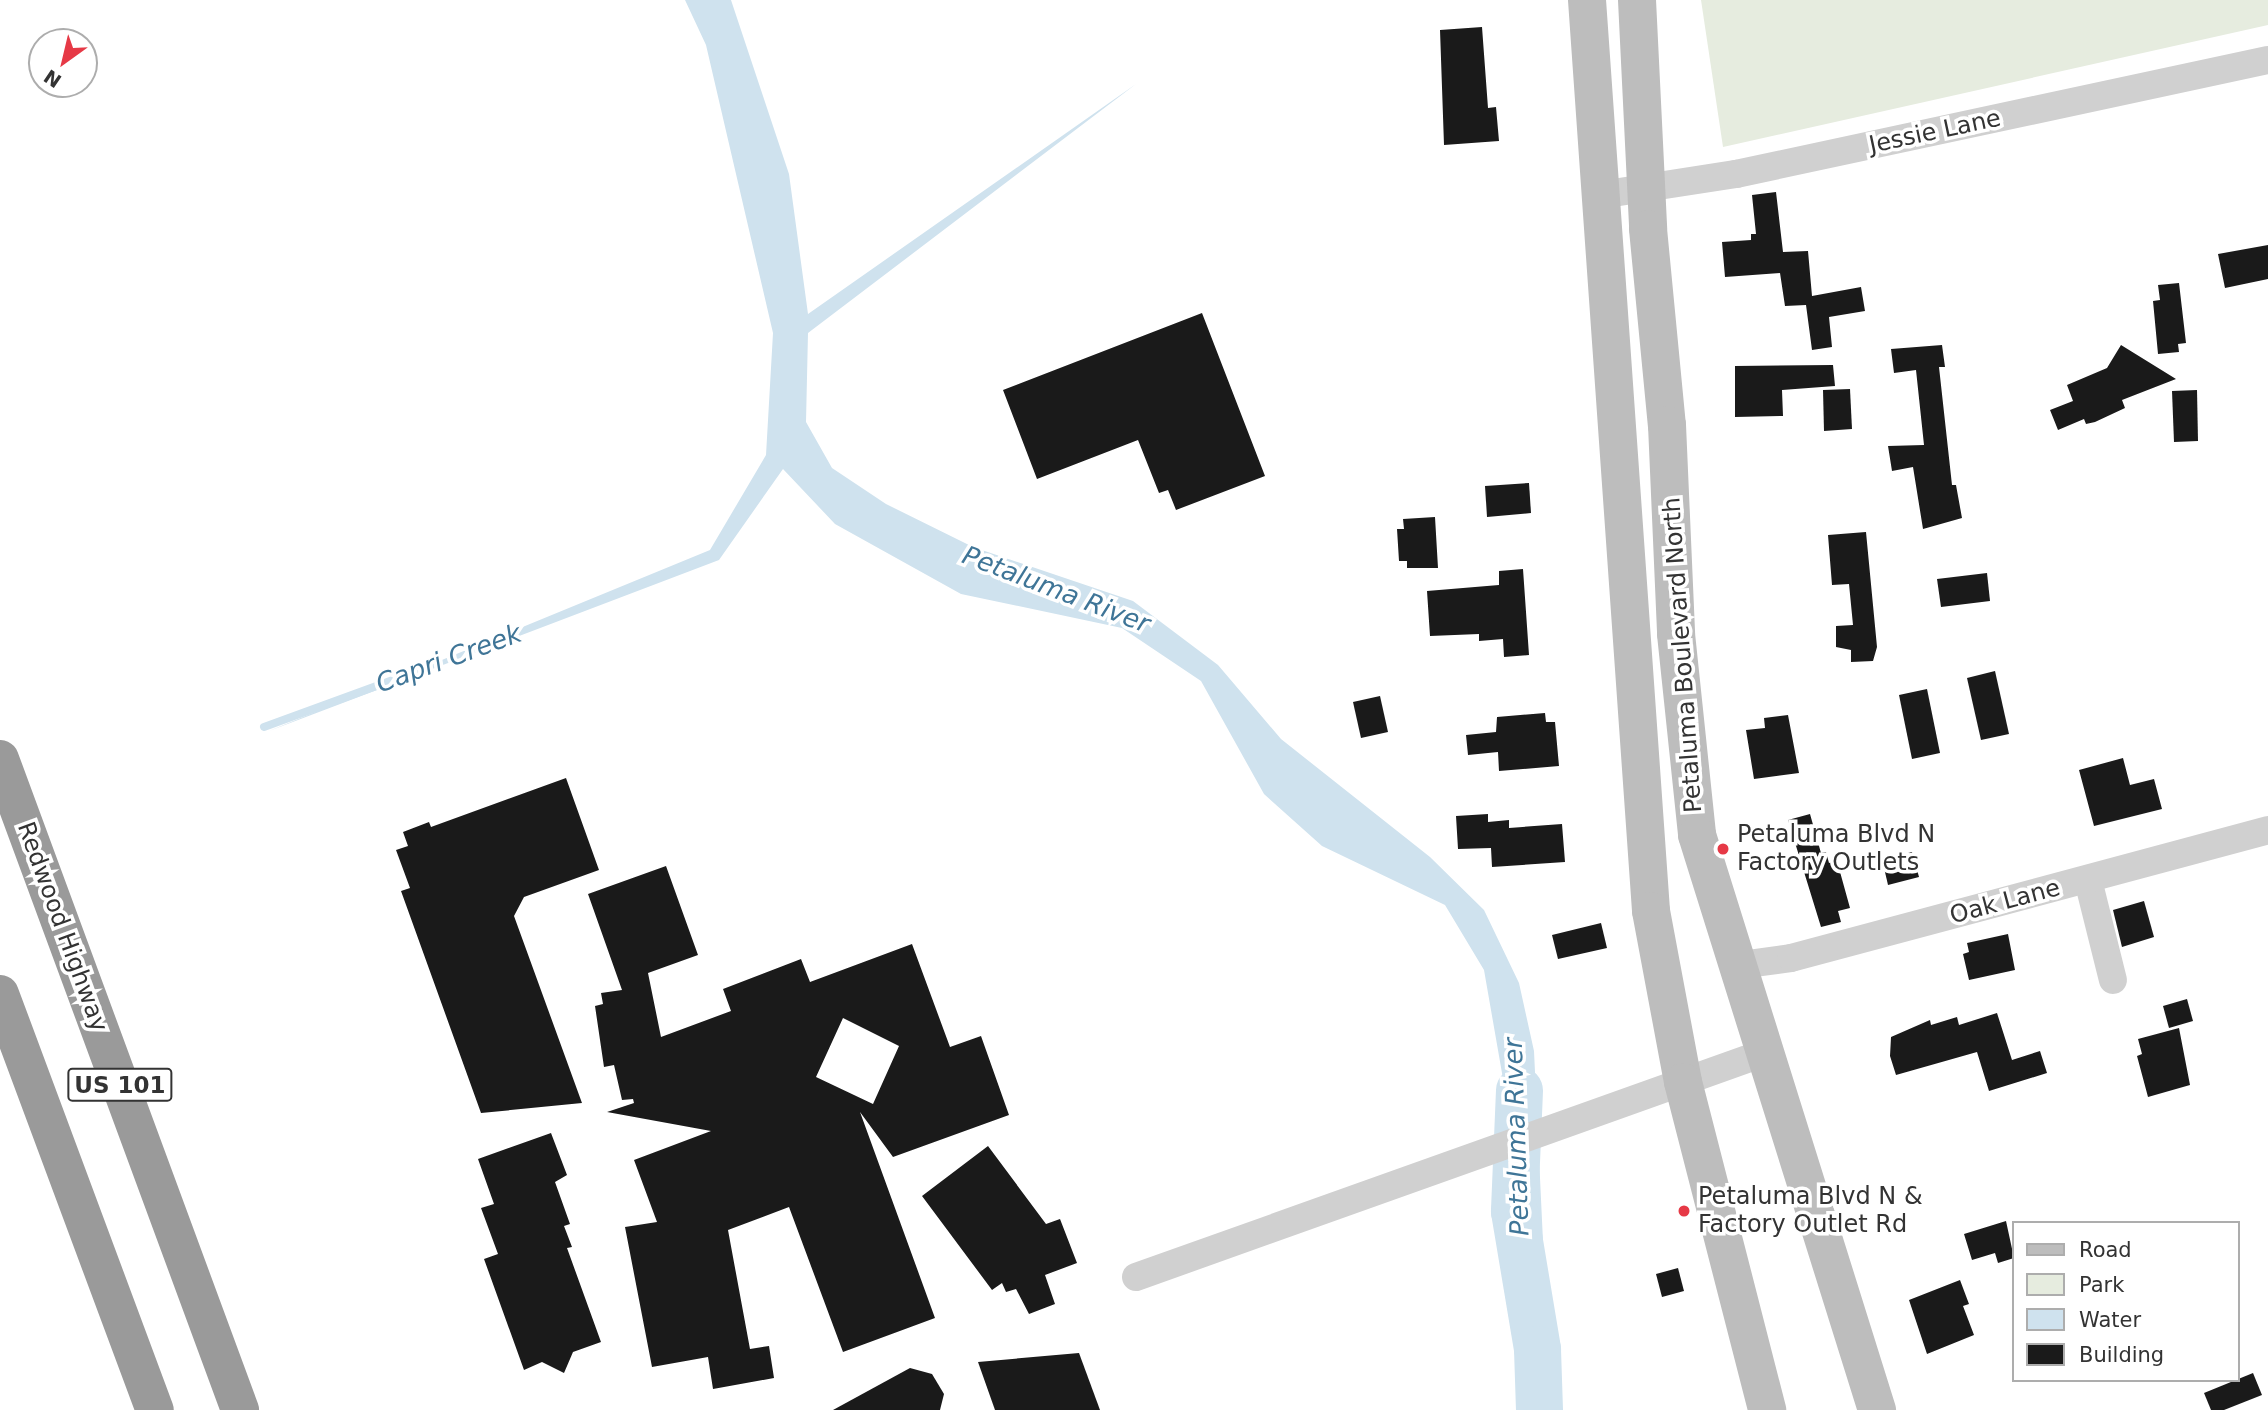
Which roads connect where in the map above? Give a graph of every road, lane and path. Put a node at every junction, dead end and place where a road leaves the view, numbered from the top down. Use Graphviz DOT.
graph roads {
  1 [pos="1587,0"];
  2 [pos="1637,0"];
  3 [pos="2268,60"];
  4 [pos="1646,189"];
  5 [pos="1600,195"];
  6 [pos="0,759"];
  7 [pos="2268,830"];
  8 [pos="2088,880"];
  9 [pos="1740,965"];
  10 [pos="2113,980"];
  11 [pos="0,994"];
  12 [pos="1767,1052"];
  13 [pos="1683,1082"];
  14 [pos="1136,1277"];
  15 [pos="155,1410"];
  16 [pos="240,1410"];
  17 [pos="1767,1410"];
  18 [pos="1877,1410"];
  1 -- 5 [label="main road, Petaluma Boulevard North"];
  2 -- 4 [label="main road, Petaluma Boulevard North"];
  3 -- 4 [label="street, Jessie Lane"];
  4 -- 5 [label="street, Jessie Lane"];
  4 -- 9 [label="main road, Petaluma Boulevard North"];
  5 -- 13 [label="main road, Petaluma Boulevard North"];
  6 -- 16 [label="highway, Redwood Highway / US 101"];
  7 -- 8 [label="street, Oak Lane"];
  8 -- 9 [label="street, Oak Lane"];
  8 -- 10 [label="street"];
  9 -- 12 [label="main road, Petaluma Boulevard North"];
  11 -- 15 [label="highway, US 101"];
  12 -- 13 [label="street"];
  12 -- 18 [label="main road, Petaluma Boulevard North"];
  13 -- 14 [label="street"];
  13 -- 17 [label="main road, Petaluma Boulevard North"];
}
